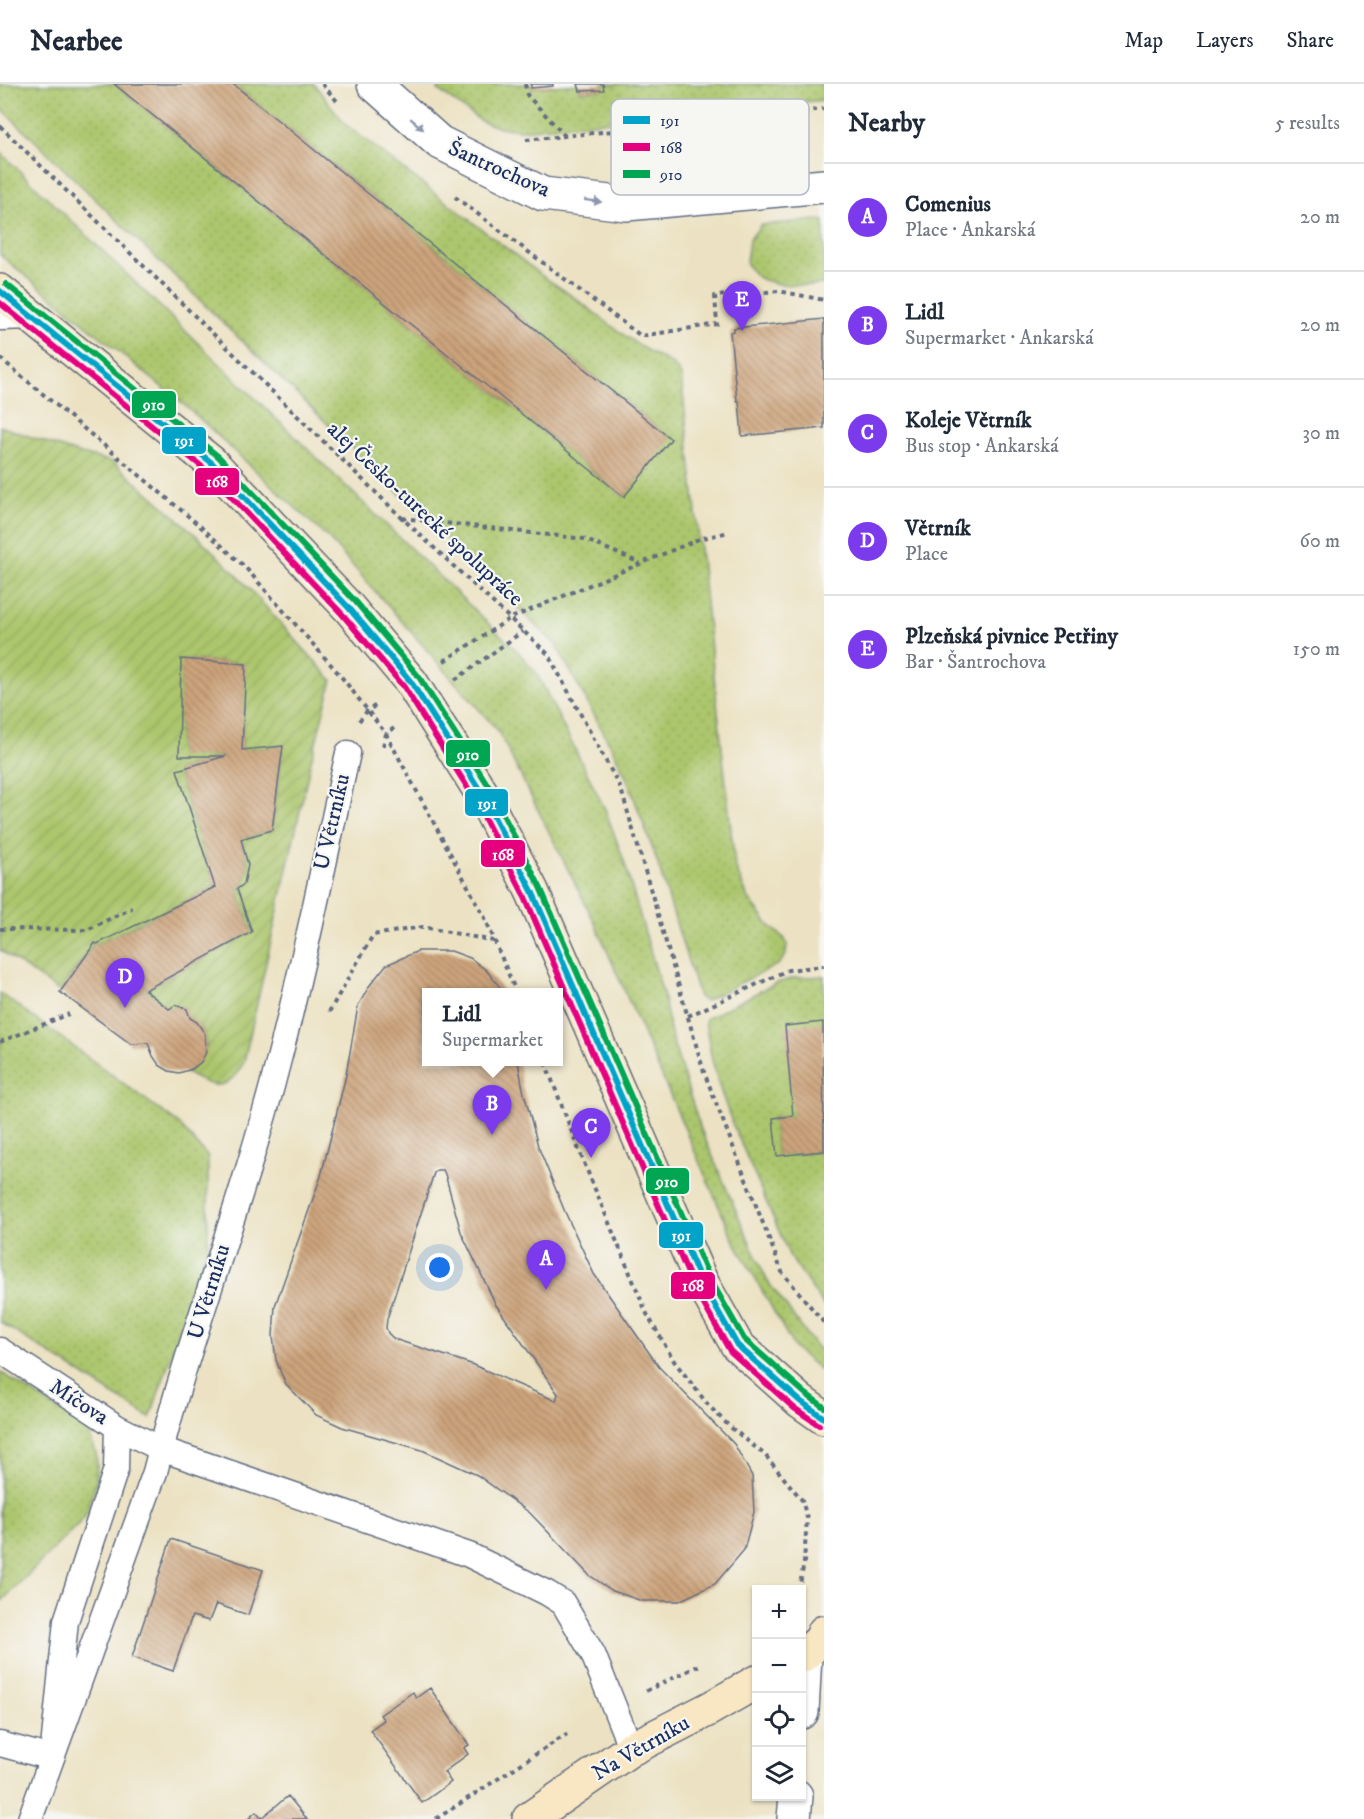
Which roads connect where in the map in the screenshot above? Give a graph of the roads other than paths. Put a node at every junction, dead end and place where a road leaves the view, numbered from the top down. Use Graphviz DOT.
graph roads {
  1 [pos="374,84"];
  2 [pos="824,186"];
  3 [pos="809,187"];
  4 [pos="724,195"];
  5 [pos="0,291"];
  6 [pos="32,317"];
  7 [pos="0,318"];
  8 [pos="348,753"];
  9 [pos="0,1350"];
  10 [pos="824,1418"];
  11 [pos="117,1427"];
  12 [pos="161,1449"];
  13 [pos="810,1647"];
  14 [pos="752,1684"];
  15 [pos="804,1693"];
  16 [pos="631,1749"];
  17 [pos="5,1751"];
  18 [pos="52,1758"];
  19 [pos="796,1801"];
  20 [pos="30,1819"];
  21 [pos="528,1819"];
  22 [pos="794,1819"];
  1 -- 4 [label="street, Šantrochova, one-way"];
  3 -- 2 [label="street, Šantrochova, one-way"];
  5 -- 6 [label="street"];
  6 -- 7 [label="lane"];
  6 -- 10 [label="street"];
  8 -- 12 [label="lane, U Větrníku"];
  9 -- 11 [label="lane, Míčova"];
  11 -- 12 [label="lane, Míčova"];
  11 -- 18 [label="lane"];
  12 -- 16 [label="lane, Míčova"];
  12 -- 18 [label="lane, U Větrníku"];
  13 -- 15 [label="street"];
  14 -- 16 [label="street, Na Větrníku"];
  16 -- 21 [label="street, Na Větrníku"];
  17 -- 18 [label="lane"];
  18 -- 20 [label="lane, U Větrníku"];
  19 -- 22 [label="street"];
}
